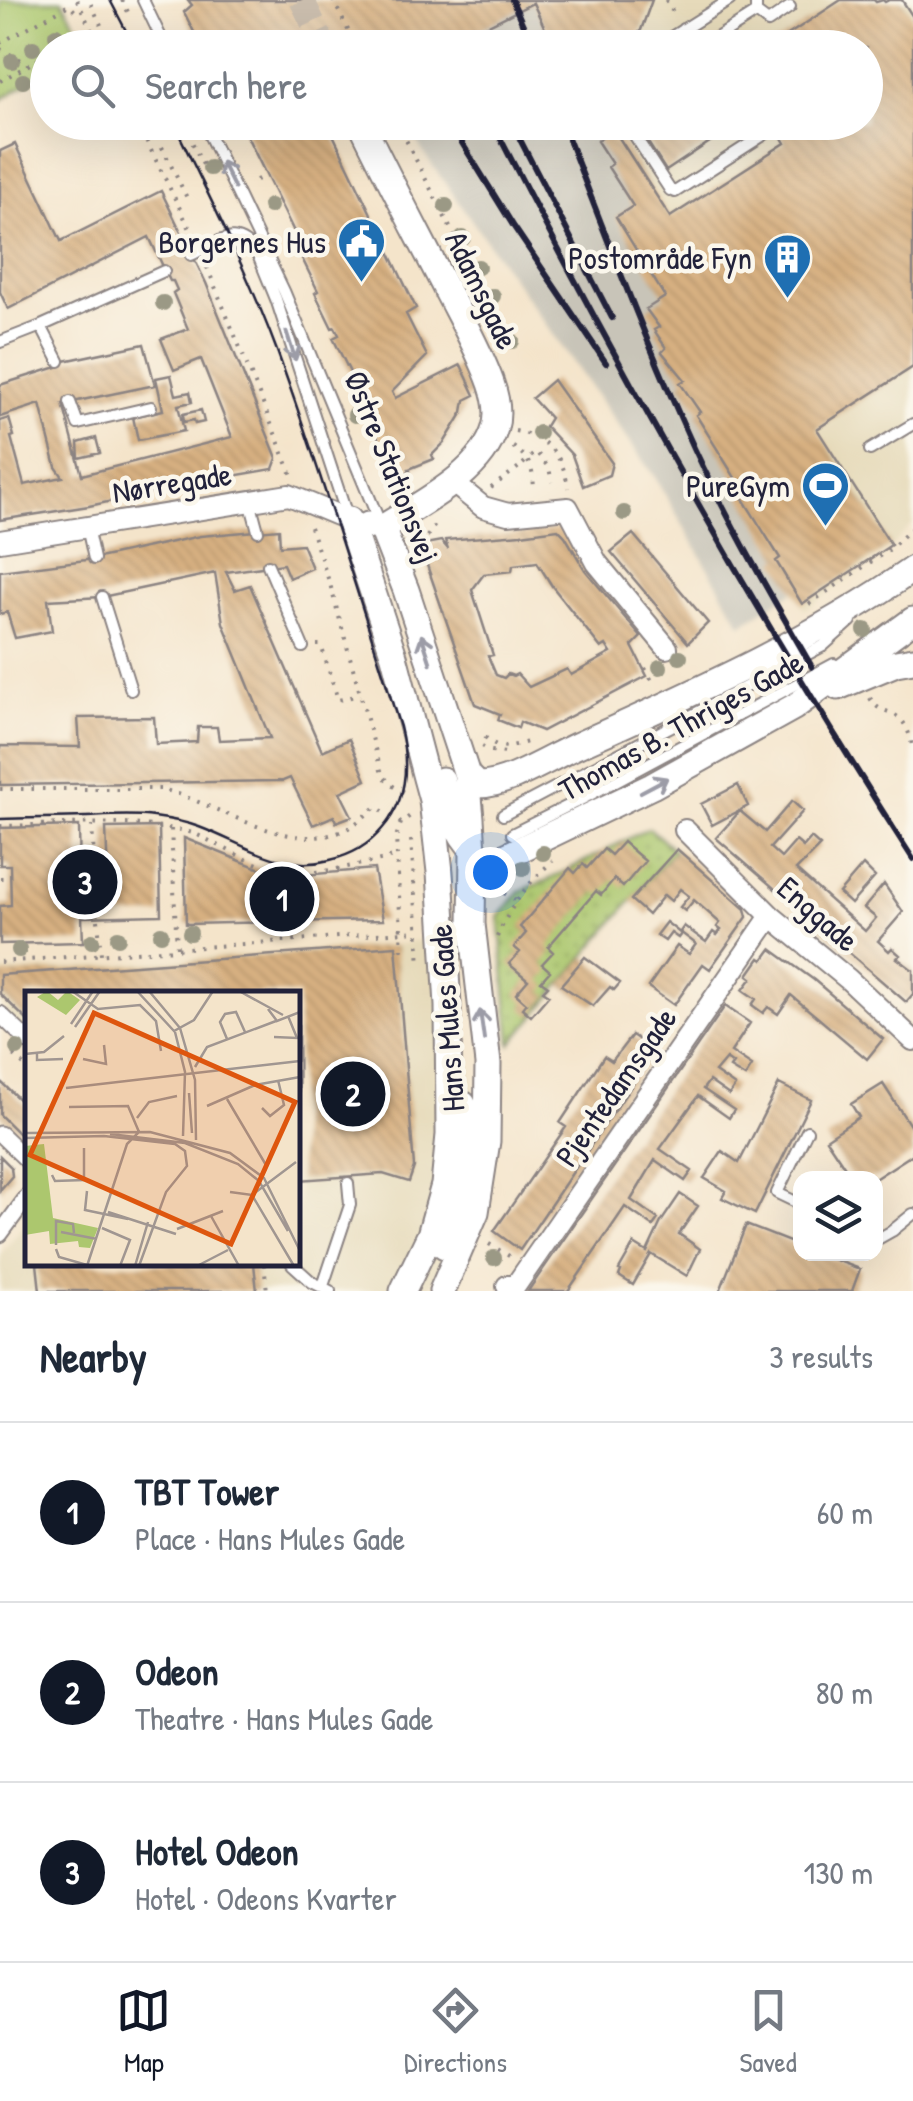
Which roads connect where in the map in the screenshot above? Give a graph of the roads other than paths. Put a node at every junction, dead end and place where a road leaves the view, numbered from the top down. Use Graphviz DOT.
graph roads {
  1 [pos="143,0"];
  2 [pos="730,0"];
  3 [pos="756,0"];
  4 [pos="790,7"];
  5 [pos="756,13"];
  6 [pos="684,29"];
  7 [pos="157,30"];
  8 [pos="728,30"];
  9 [pos="211,140"];
  10 [pos="370,140"];
  11 [pos="638,140"];
  12 [pos="756,140"];
  13 [pos="196,253"];
  14 [pos="258,255"];
  15 [pos="164,270"];
  16 [pos="284,292"];
  17 [pos="41,326"];
  18 [pos="0,342"];
  19 [pos="59,362"];
  20 [pos="70,402"];
  21 [pos="151,407"];
  22 [pos="913,424"];
  23 [pos="870,450"];
  24 [pos="460,489"];
  25 [pos="250,501"];
  26 [pos="349,520"];
  27 [pos="87,528"];
  28 [pos="382,528"];
  29 [pos="258,531"];
  30 [pos="0,540"];
  31 [pos="94,559"];
  32 [pos="268,565"];
  33 [pos="904,576"];
  34 [pos="102,596"];
  35 [pos="913,620"];
  36 [pos="888,639"];
  37 [pos="303,647"];
  38 [pos="667,648"];
  39 [pos="394,656"];
  40 [pos="913,660"];
  41 [pos="131,690"];
  42 [pos="794,706"];
  43 [pos="616,728"];
  44 [pos="466,775"];
  45 [pos="503,814"];
  46 [pos="686,830"];
  47 [pos="512,834"];
  48 [pos="468,835"];
  49 [pos="440,872"];
  50 [pos="771,916"];
  51 [pos="448,1006"];
  52 [pos="0,1014"];
  53 [pos="25,1038"];
  54 [pos="913,1040"];
  55 [pos="807,1131"];
  56 [pos="0,1134"];
  57 [pos="25,1158"];
  58 [pos="348,1183"];
  59 [pos="25,1200"];
  60 [pos="793,1200"];
  61 [pos="913,1214"];
  62 [pos="0,1234"];
  63 [pos="883,1236"];
  64 [pos="294,1266"];
  65 [pos="508,1286"];
  66 [pos="317,1287"];
  67 [pos="403,1291"];
  68 [pos="422,1291"];
  69 [pos="442,1291"];
  1 -- 7 [label="lane"];
  2 -- 6 [label="lane"];
  3 -- 5 [label="lane"];
  4 -- 5 [label="lane"];
  5 -- 8 [label="lane"];
  16 -- 9 [label="lane, Østre Stationsvej, one-way"];
  10 -- 24 [label="street, Adamsgade"];
  11 -- 12 [label="lane"];
  13 -- 14 [label="lane"];
  14 -- 16 [label="lane"];
  14 -- 26 [label="lane, Østre Stationsvej, one-way"];
  15 -- 17 [label="lane"];
  16 -- 28 [label="lane, Østre Stationsvej"];
  17 -- 18 [label="lane"];
  17 -- 19 [label="lane"];
  20 -- 21 [label="lane"];
  22 -- 23 [label="lane"];
  24 -- 28 [label="street, Adamsgade"];
  24 -- 38 [label="street"];
  25 -- 26 [label="street, Nørregade"];
  25 -- 27 [label="street, Nørregade"];
  25 -- 29 [label="lane"];
  26 -- 28 [label="street"];
  26 -- 39 [label="street, Østre Stationsvej"];
  27 -- 30 [label="street, Nørregade"];
  27 -- 31 [label="lane"];
  44 -- 28 [label="street, Østre Stationsvej, one-way"];
  32 -- 37 [label="lane"];
  33 -- 43 [label="street, Thomas B. Thriges Gade"];
  33 -- 45 [label="lane"];
  34 -- 41 [label="lane"];
  35 -- 36 [label="street, Thomas B. Thriges Gade"];
  36 -- 42 [label="street, Thomas B. Thriges Gade"];
  36 -- 47 [label="lane"];
  39 -- 48 [label="street"];
  39 -- 49 [label="street, Østre Stationsvej"];
  40 -- 42 [label="street"];
  48 -- 42 [label="street, Thomas B. Thriges Gade, one-way"];
  43 -- 44 [label="street, Thomas B. Thriges Gade"];
  43 -- 48 [label="street"];
  44 -- 48 [label="street, Østre Stationsvej"];
  46 -- 50 [label="street, Enggade"];
  48 -- 49 [label="street"];
  69 -- 48 [label="street, Hans Mules Gade, one-way"];
  49 -- 51 [label="street, Hans Mules Gade"];
  50 -- 54 [label="street, Enggade"];
  50 -- 65 [label="street, Pjentedamsgade"];
  51 -- 67 [label="street, Hans Mules Gade"];
  51 -- 68 [label="street"];
  52 -- 53 [label="street"];
  55 -- 60 [label="lane"];
  56 -- 57 [label="street"];
  58 -- 66 [label="lane"];
  59 -- 62 [label="street"];
  61 -- 63 [label="lane"];
  64 -- 66 [label="lane"];
}
